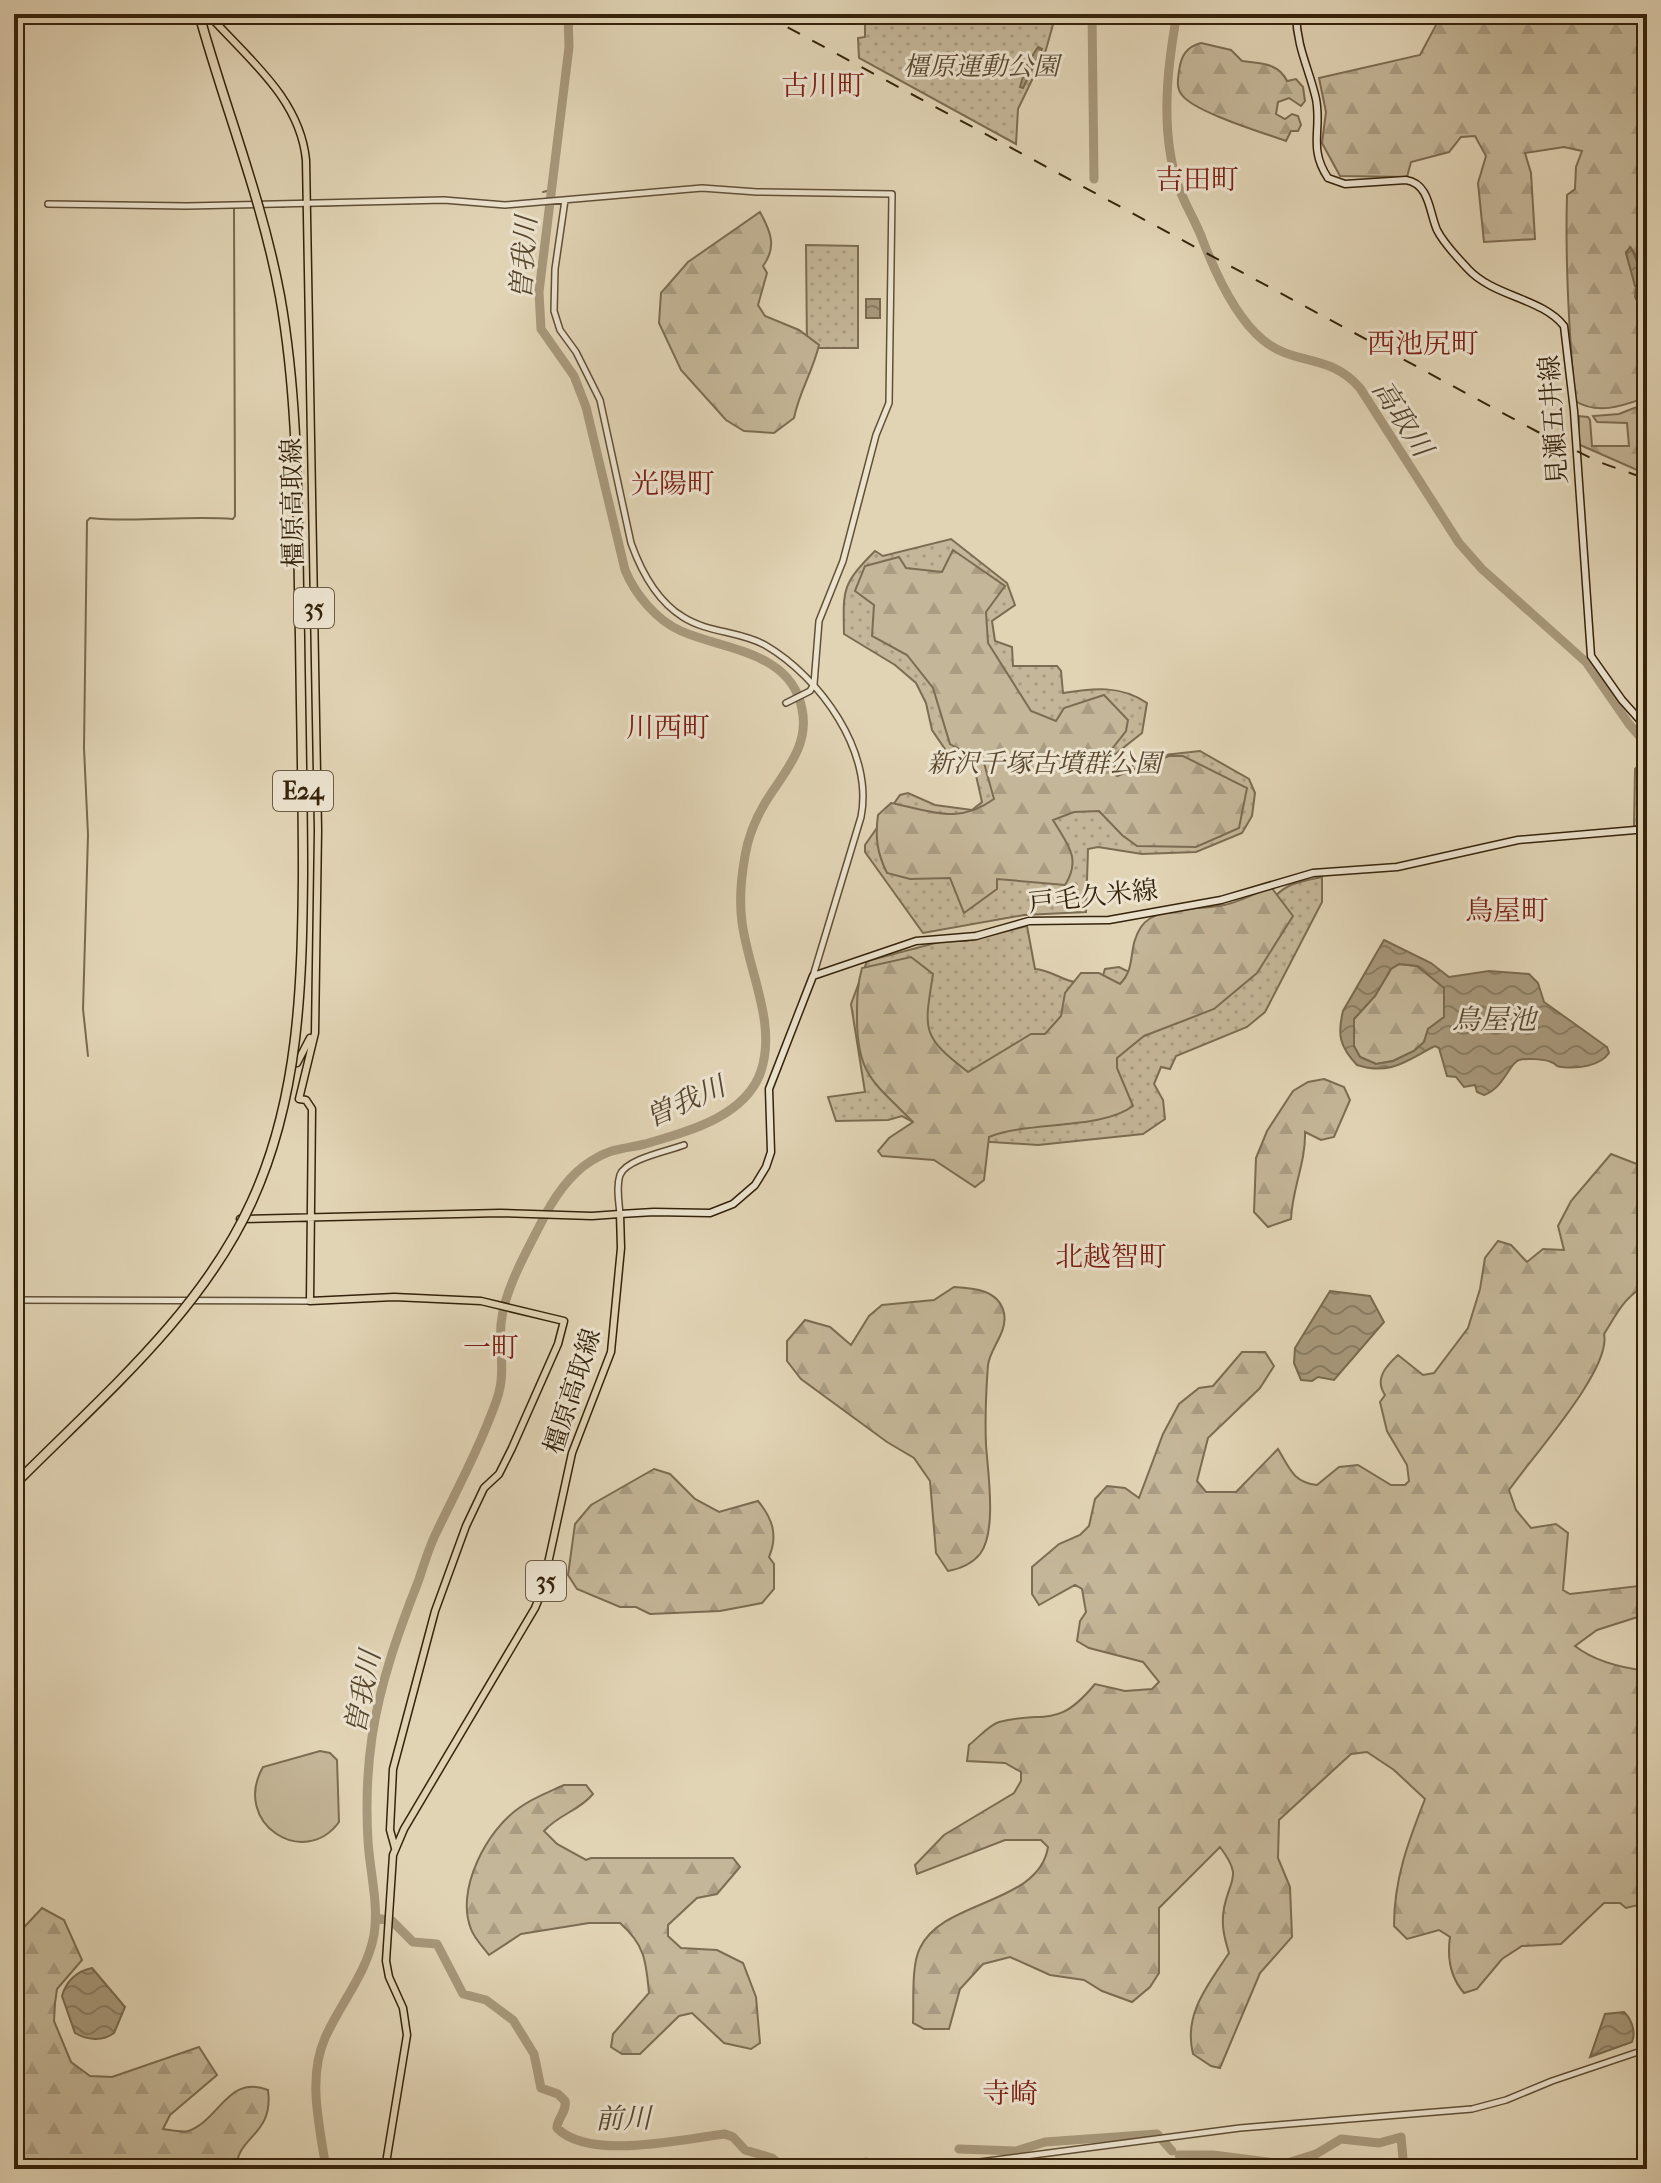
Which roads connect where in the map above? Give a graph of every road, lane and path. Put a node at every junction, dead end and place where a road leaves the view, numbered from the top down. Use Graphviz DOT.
graph roads {
  1 [pos="199,14"];
  2 [pos="209,14"];
  3 [pos="1296,14"];
  4 [pos="564,200"];
  5 [pos="306,201"];
  6 [pos="48,204"];
  7 [pos="812,688"];
  8 [pos="787,703"];
  9 [pos="1647,728"];
  10 [pos="1647,829"];
  11 [pos="813,976"];
  12 [pos="314,1015"];
  13 [pos="297,1063"];
  14 [pos="684,1145"];
  15 [pos="620,1214"];
  16 [pos="311,1218"];
  17 [pos="240,1219"];
  18 [pos="14,1300"];
  19 [pos="310,1301"];
  20 [pos="14,1485"];
  21 [pos="395,1848"];
  22 [pos="1647,2049"];
  23 [pos="385,2169"];
  24 [pos="926,2169"];
  1 -- 20 [label="highway, E24, bridge"];
  2 -- 5 [label="main road, 橿原高取線 / 35"];
  3 -- 9 [label="main road, 見瀬五井線"];
  4 -- 5 [label="street"];
  4 -- 7 [label="street"];
  4 -- 7 [label="street"];
  5 -- 6 [label="street"];
  5 -- 12 [label="main road, 橿原高取線 / 35"];
  7 -- 8 [label="street"];
  7 -- 11 [label="street"];
  10 -- 11 [label="main road, 戸毛久米線"];
  11 -- 15 [label="main road"];
  12 -- 13 [label="main road, 橿原高取線 / 35"];
  12 -- 16 [label="main road, 橿原高取線 / 35"];
  14 -- 15 [label="street"];
  15 -- 16 [label="main road"];
  15 -- 21 [label="main road, 橿原高取線 / 35"];
  16 -- 17 [label="main road"];
  16 -- 19 [label="main road, 橿原高取線 / 35"];
  18 -- 19 [label="street"];
  19 -- 21 [label="main road, 橿原高取線 / 35"];
  21 -- 23 [label="main road, 橿原高取線 / 35"];
  22 -- 24 [label="street"];
}
